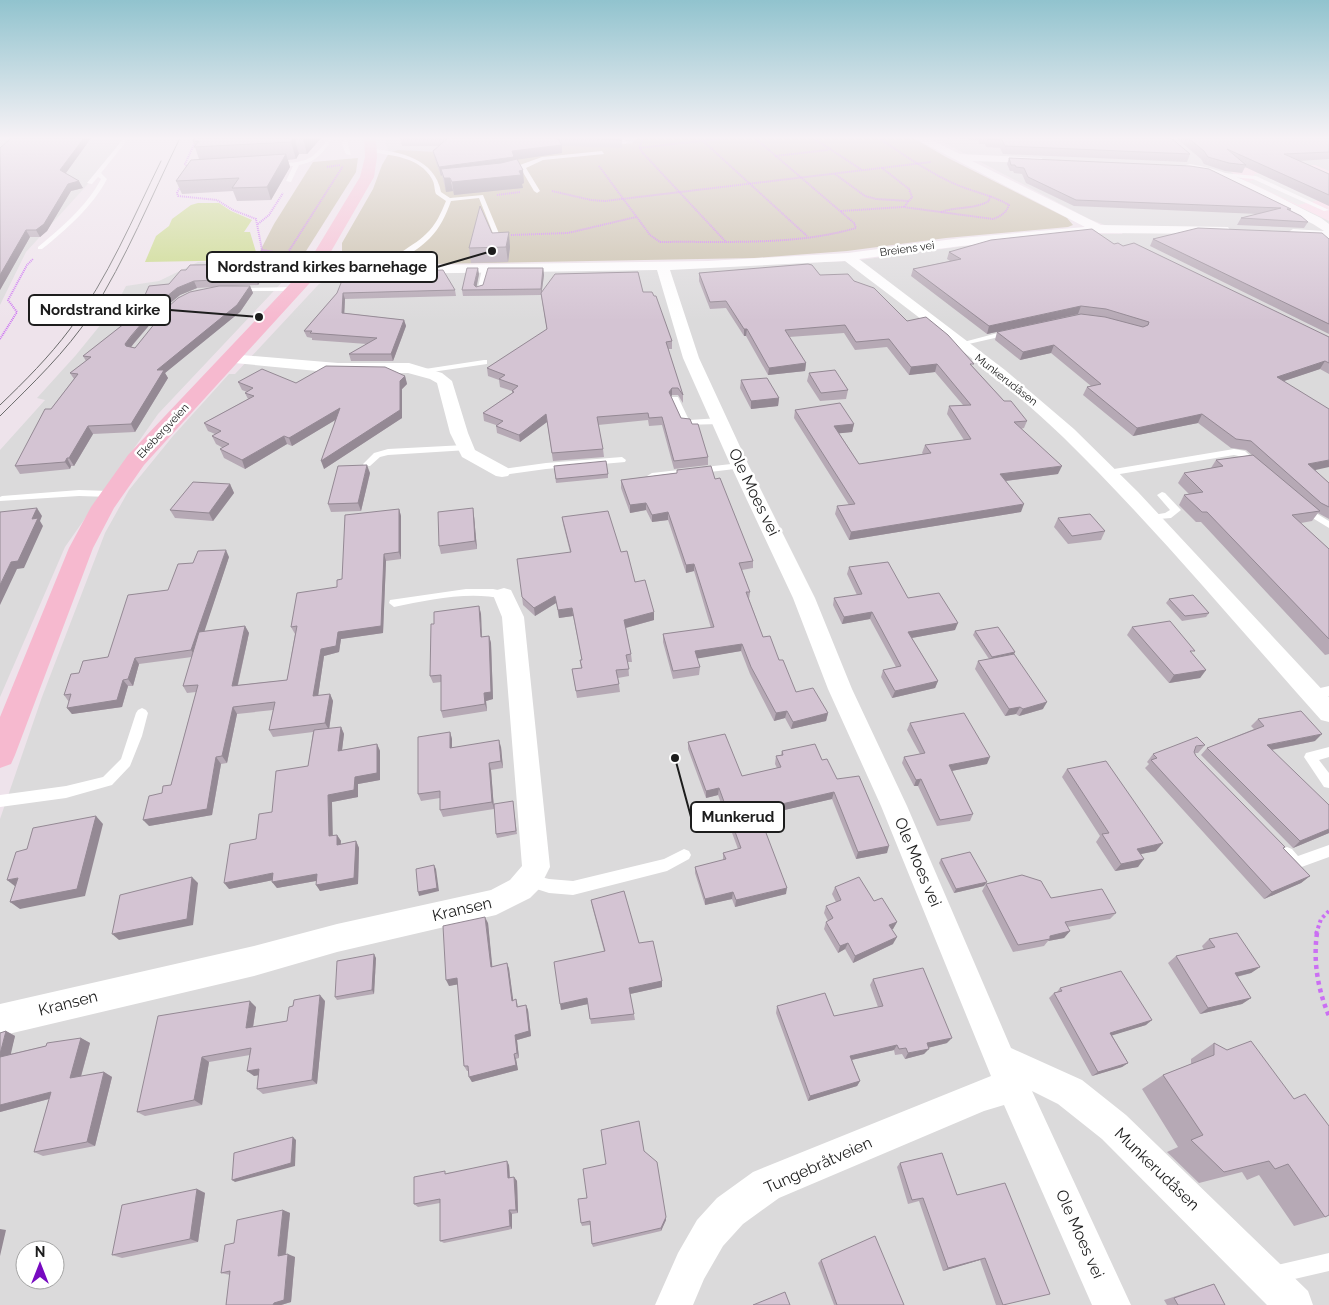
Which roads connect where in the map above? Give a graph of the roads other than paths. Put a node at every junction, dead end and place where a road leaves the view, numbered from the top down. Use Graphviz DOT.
graph roads {
  1 [pos="90,199"];
  2 [pos="355,199"];
  3 [pos="458,199"];
  4 [pos="483,199"];
  5 [pos="1039,199"];
  6 [pos="1272,199"];
  7 [pos="1302,199"];
  8 [pos="449,200"];
  9 [pos="1326,210"];
  10 [pos="1100,229"];
  11 [pos="1329,229"];
  12 [pos="1241,230"];
  13 [pos="1278,232"];
  14 [pos="1329,235"];
  15 [pos="497,236"];
  16 [pos="1127,242"];
  17 [pos="40,248"];
  18 [pos="848,257"];
  19 [pos="662,266"];
  20 [pos="485,269"];
  21 [pos="382,270"];
  22 [pos="312,271"];
  23 [pos="377,283"];
  24 [pos="296,289"];
  25 [pos="230,290"];
  26 [pos="478,292"];
  27 [pos="1014,331"];
  28 [pos="960,344"];
  29 [pos="229,360"];
  30 [pos="484,362"];
  31 [pos="425,371"];
  32 [pos="675,399"];
  33 [pos="720,421"];
  34 [pos="465,448"];
  35 [pos="622,460"];
  36 [pos="367,464"];
  37 [pos="740,466"];
  38 [pos="502,472"];
  39 [pos="1108,473"];
  40 [pos="1266,475"];
  41 [pos="652,476"];
  42 [pos="110,494"];
  43 [pos="1162,495"];
  44 [pos="2,499"];
  45 [pos="1298,504"];
  46 [pos="1150,518"];
  47 [pos="1329,525"];
  48 [pos="504,596"];
  49 [pos="394,603"];
  50 [pos="1320,693"];
  51 [pos="142,713"];
  52 [pos="1329,713"];
  53 [pos="1,748"];
  54 [pos="1329,752"];
  55 [pos="1329,783"];
  56 [pos="0,801"];
  57 [pos="1276,842"];
  58 [pos="1329,851"];
  59 [pos="684,855"];
  60 [pos="529,880"];
  61 [pos="0,1020"];
  62 [pos="1007,1073"];
  63 [pos="1329,1262"];
  64 [pos="1266,1276"];
  65 [pos="674,1305"];
  66 [pos="1112,1305"];
  67 [pos="1294,1305"];
  1 -- 17 [label="lane"];
  2 -- 22 [label="main road, Ekebergveien"];
  3 -- 8 [label="lane"];
  4 -- 15 [label="lane"];
  5 -- 10 [label="street"];
  6 -- 11 [label="street"];
  7 -- 9 [label="lane"];
  8 -- 21 [label="lane"];
  10 -- 12 [label="street, Breiens vei"];
  10 -- 16 [label="street"];
  10 -- 18 [label="street, Breiens vei"];
  13 -- 14 [label="street"];
  18 -- 19 [label="street, Breiens vei"];
  18 -- 28 [label="street, Munkerudåsen"];
  19 -- 20 [label="street, Breiens vei"];
  19 -- 33 [label="street, Ole Moes vei"];
  20 -- 21 [label="street, Breiens vei"];
  20 -- 26 [label="lane"];
  21 -- 22 [label="street, Breiens vei"];
  21 -- 23 [label="lane"];
  22 -- 24 [label="main road, Ekebergveien"];
  24 -- 25 [label="lane"];
  24 -- 29 [label="main road, Ekebergveien"];
  27 -- 28 [label="lane"];
  28 -- 39 [label="street, Munkerudåsen"];
  29 -- 31 [label="street"];
  29 -- 42 [label="main road, Ekebergveien"];
  30 -- 31 [label="lane"];
  31 -- 34 [label="street"];
  32 -- 33 [label="lane"];
  33 -- 37 [label="street, Ole Moes vei"];
  34 -- 36 [label="lane"];
  34 -- 38 [label="street"];
  35 -- 38 [label="lane"];
  37 -- 41 [label="lane"];
  37 -- 62 [label="street, Ole Moes vei"];
  39 -- 40 [label="lane"];
  39 -- 46 [label="street, Munkerudåsen"];
  42 -- 44 [label="lane"];
  42 -- 53 [label="main road, Ekebergveien"];
  43 -- 46 [label="lane"];
  45 -- 47 [label="lane"];
  46 -- 50 [label="street, Munkerudåsen"];
  48 -- 49 [label="lane"];
  48 -- 60 [label="street"];
  50 -- 52 [label="street, Munkerudåsen"];
  51 -- 56 [label="lane"];
  54 -- 55 [label="lane"];
  57 -- 58 [label="lane"];
  59 -- 60 [label="lane"];
  60 -- 61 [label="street, Kransen"];
  62 -- 64 [label="street, Munkerudåsen"];
  62 -- 65 [label="street, Tungebråtveien"];
  62 -- 66 [label="street, Ole Moes vei"];
  63 -- 64 [label="lane"];
  64 -- 67 [label="street, Munkerudåsen"];
}
